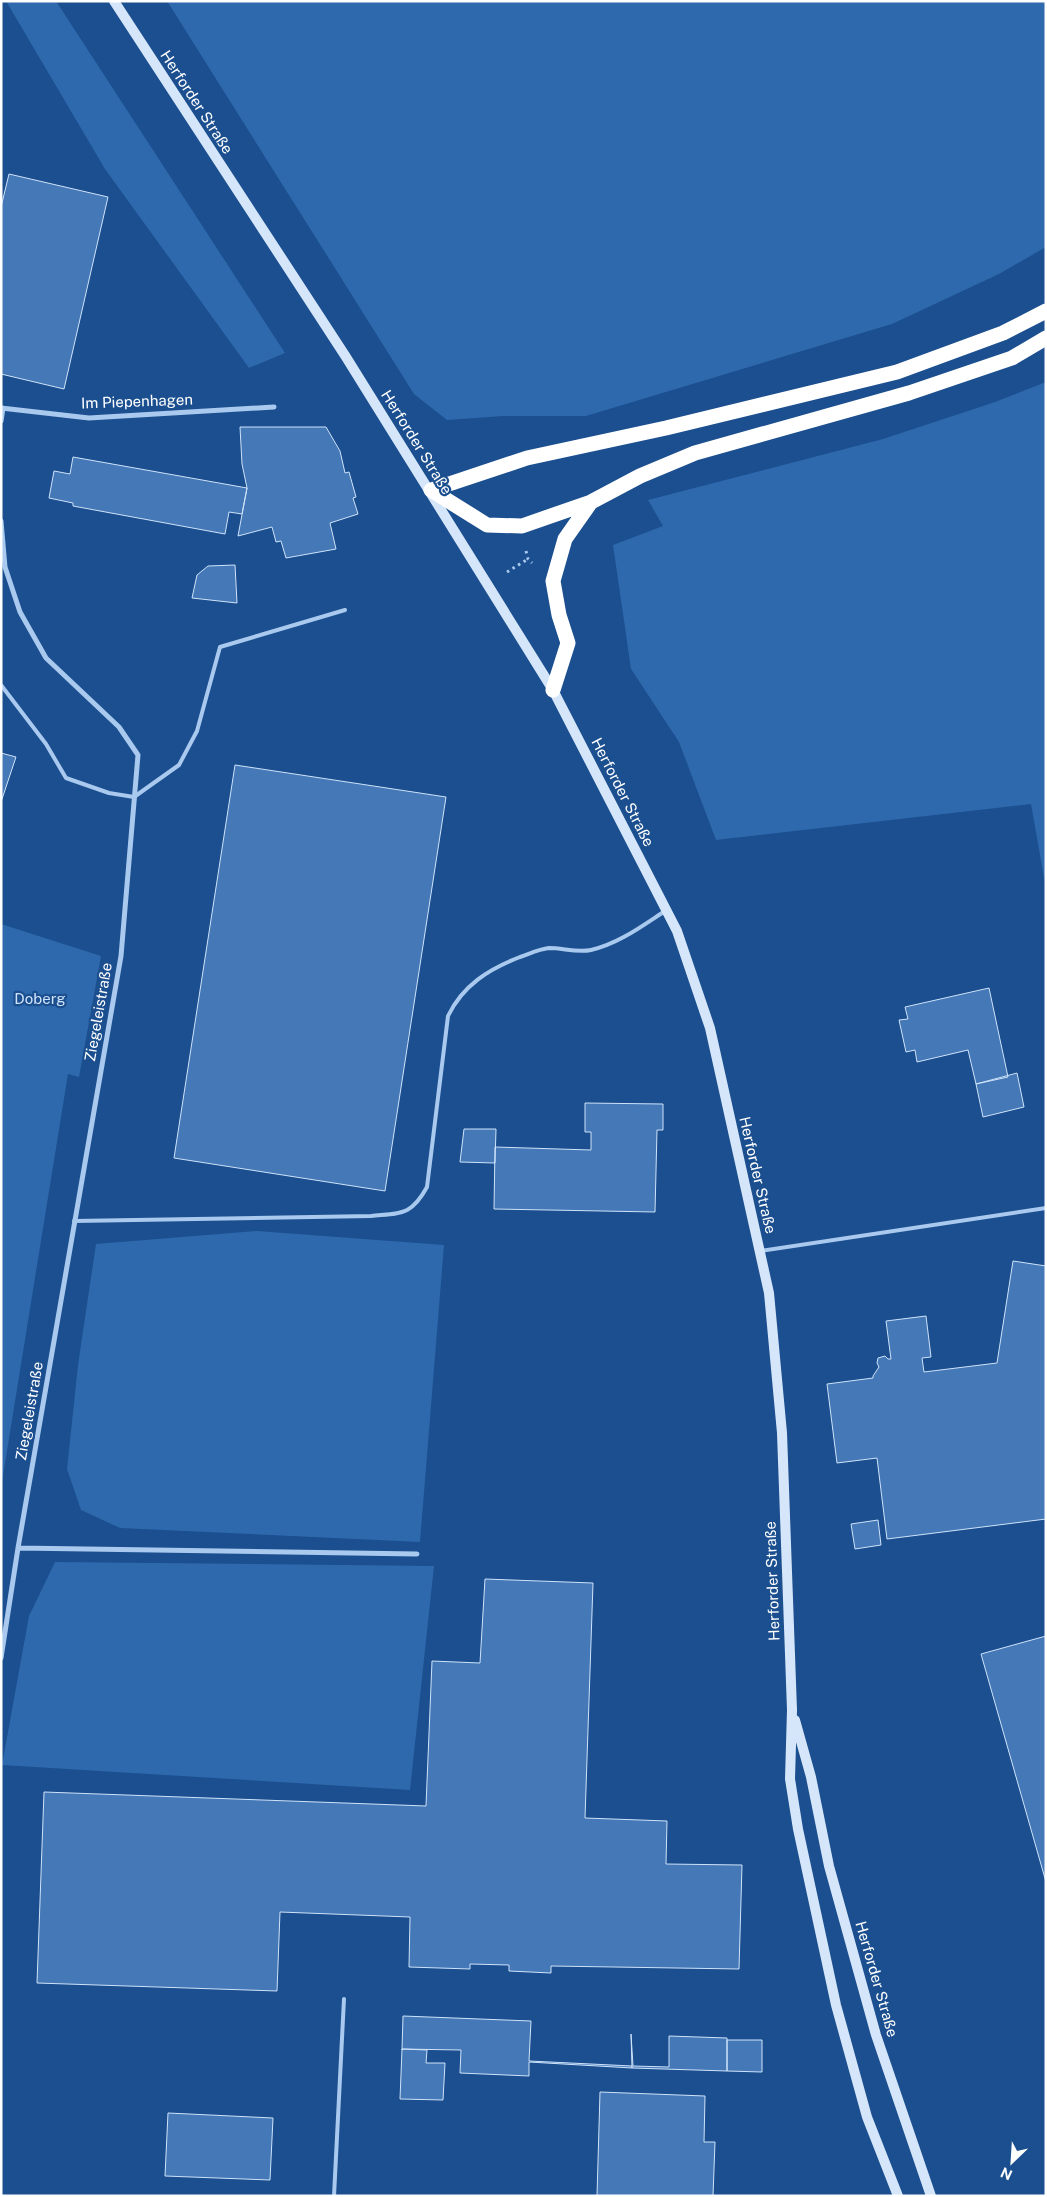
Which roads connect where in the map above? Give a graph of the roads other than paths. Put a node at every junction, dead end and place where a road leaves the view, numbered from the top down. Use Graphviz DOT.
graph roads {
  1 [pos="114,1"];
  2 [pos="1046,311"];
  3 [pos="1046,338"];
  4 [pos="274,407"];
  5 [pos="2,408"];
  6 [pos="1,422"];
  7 [pos="430,490"];
  8 [pos="590,502"];
  9 [pos="1,522"];
  10 [pos="345,610"];
  11 [pos="1,685"];
  12 [pos="553,690"];
  13 [pos="134,797"];
  14 [pos="667,910"];
  15 [pos="1046,1208"];
  16 [pos="74,1221"];
  17 [pos="760,1252"];
  18 [pos="18,1548"];
  19 [pos="417,1554"];
  20 [pos="1,1658"];
  21 [pos="792,1710"];
  22 [pos="344,1998"];
  23 [pos="334,2196"];
  24 [pos="898,2196"];
  25 [pos="931,2196"];
  1 -- 7 [label="main road, Herforder Straße"];
  2 -- 7 [label="highway"];
  3 -- 8 [label="highway"];
  4 -- 5 [label="street, Im Piepenhagen"];
  5 -- 6 [label="street"];
  7 -- 8 [label="highway"];
  7 -- 12 [label="main road, Herforder Straße"];
  8 -- 12 [label="highway"];
  9 -- 13 [label="street, Ziegeleistraße"];
  10 -- 13 [label="lane"];
  11 -- 13 [label="lane"];
  12 -- 14 [label="main road, Herforder Straße"];
  13 -- 16 [label="street, Ziegeleistraße"];
  14 -- 16 [label="lane"];
  14 -- 17 [label="main road, Herforder Straße"];
  15 -- 17 [label="lane"];
  16 -- 18 [label="street, Ziegeleistraße"];
  17 -- 21 [label="main road, Herforder Straße"];
  18 -- 19 [label="street"];
  18 -- 20 [label="street, Ziegeleistraße"];
  21 -- 24 [label="main road, Herforder Straße"];
  21 -- 25 [label="main road, Herforder Straße"];
  22 -- 23 [label="lane"];
}
